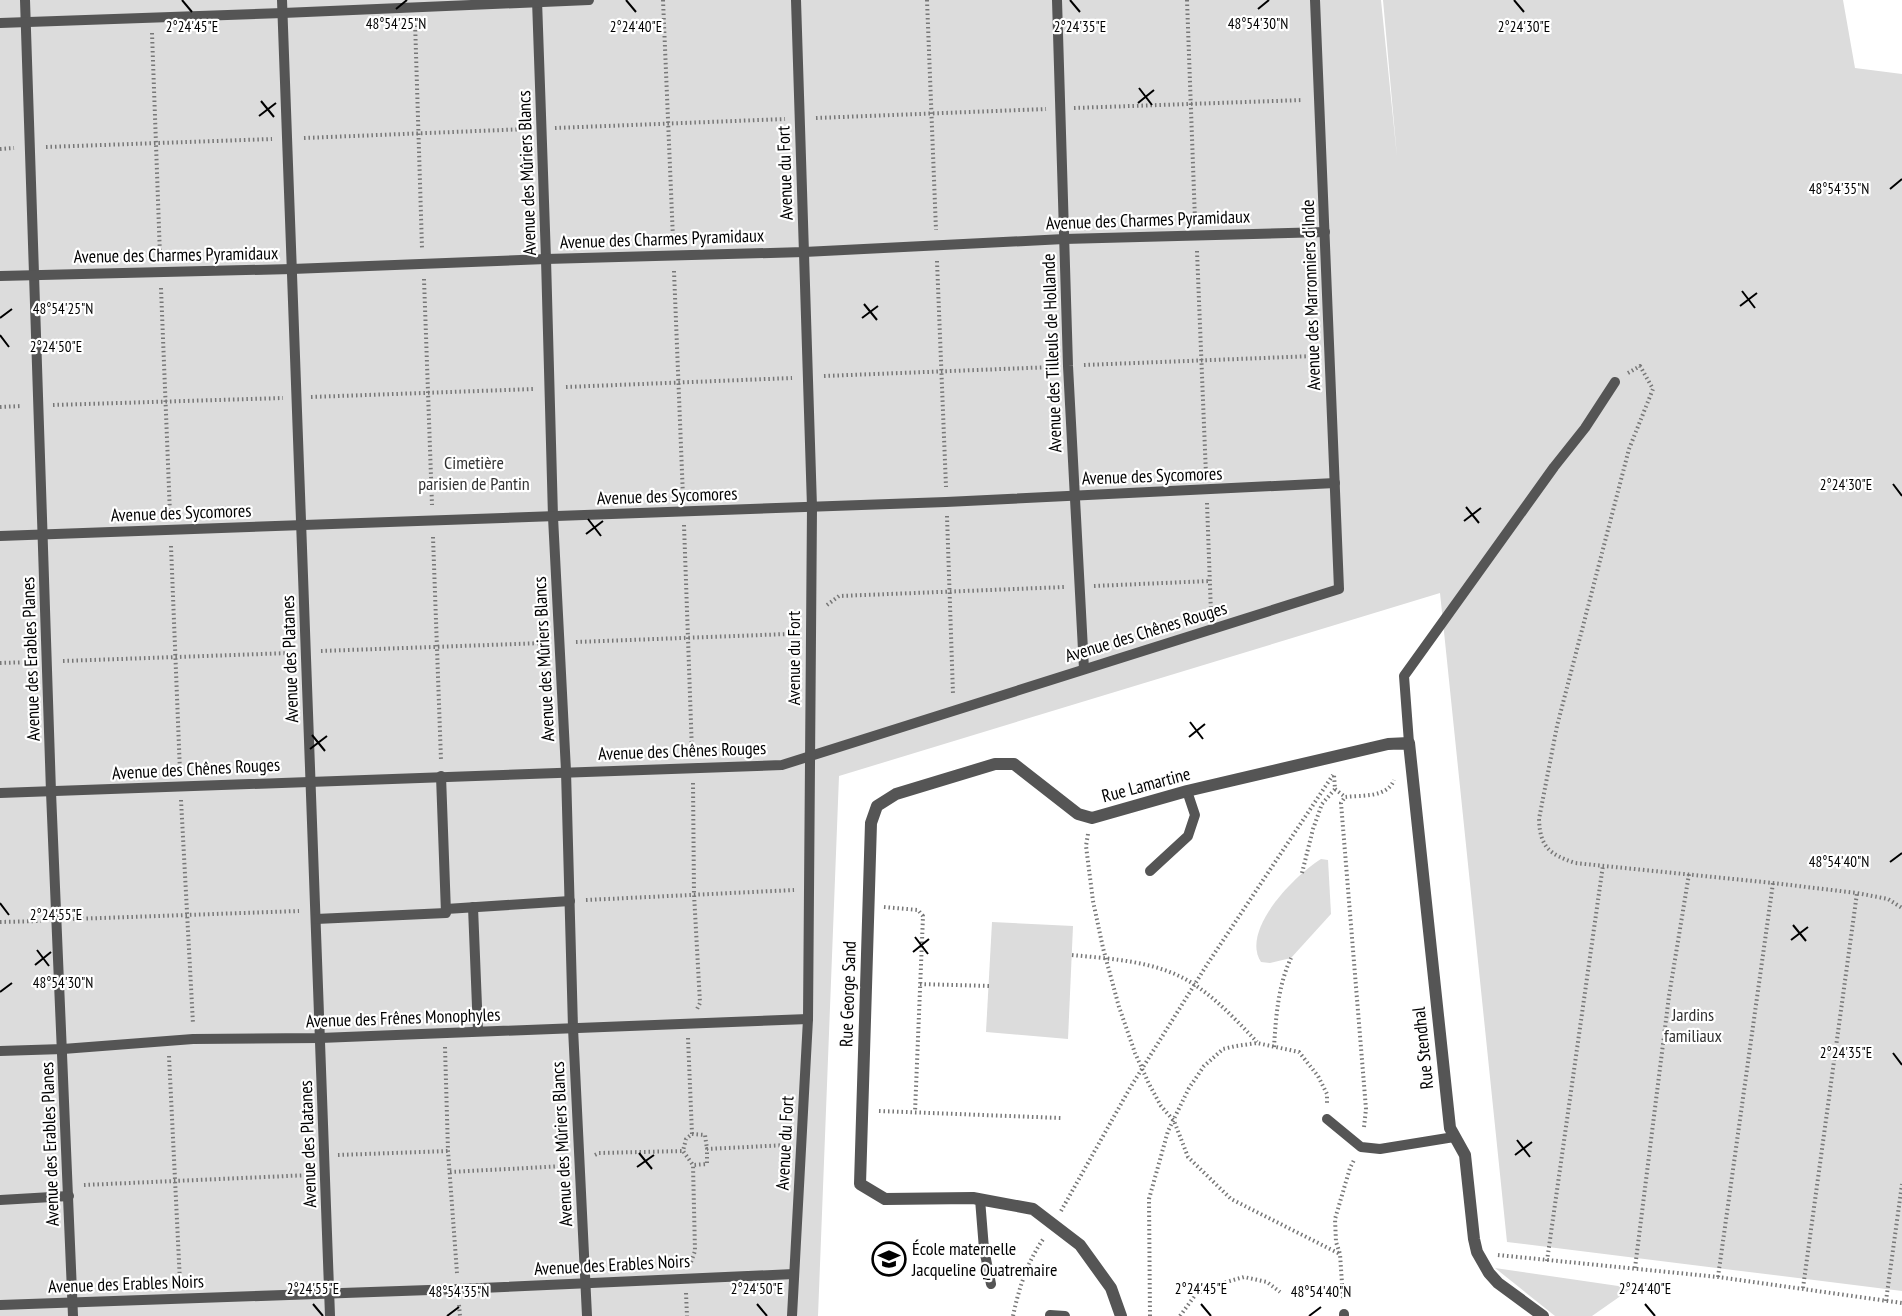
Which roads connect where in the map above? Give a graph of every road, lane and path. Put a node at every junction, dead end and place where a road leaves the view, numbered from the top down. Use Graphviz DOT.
graph roads {
  1 [pos="25,0"];
  2 [pos="282,0"];
  3 [pos="589,0"];
  4 [pos="663,0"];
  5 [pos="796,0"];
  6 [pos="927,0"];
  7 [pos="1057,0"];
  8 [pos="1186,0"];
  9 [pos="1315,0"];
  10 [pos="537,1"];
  11 [pos="414,8"];
  12 [pos="283,13"];
  13 [pos="26,21"];
  14 [pos="0,22"];
  15 [pos="1319,99"];
  16 [pos="1191,104"];
  17 [pos="1060,109"];
  18 [pos="932,114"];
  19 [pos="799,119"];
  20 [pos="668,124"];
  21 [pos="542,129"];
  22 [pos="419,133"];
  23 [pos="287,138"];
  24 [pos="29,148"];
  25 [pos="0,149"];
  26 [pos="1325,232"];
  27 [pos="1196,235"];
  28 [pos="1064,239"];
  29 [pos="936,245"];
  30 [pos="804,252"];
  31 [pos="673,255"];
  32 [pos="546,259"];
  33 [pos="423,263"];
  34 [pos="292,269"];
  35 [pos="33,274"];
  36 [pos="0,276"];
  37 [pos="1329,355"];
  38 [pos="1201,360"];
  39 [pos="1068,366"];
  40 [pos="941,371"];
  41 [pos="808,377"];
  42 [pos="678,382"];
  43 [pos="1615,382"];
  44 [pos="550,388"];
  45 [pos="428,393"];
  46 [pos="297,397"];
  47 [pos="38,406"];
  48 [pos="0,407"];
  49 [pos="1335,483"];
  50 [pos="1206,490"];
  51 [pos="1074,495"];
  52 [pos="946,502"];
  53 [pos="812,507"];
  54 [pos="683,512"];
  55 [pos="553,517"];
  56 [pos="432,520"];
  57 [pos="301,524"];
  58 [pos="43,535"];
  59 [pos="0,536"];
  60 [pos="1210,581"];
  61 [pos="1080,586"];
  62 [pos="1339,589"];
  63 [pos="949,591"];
  64 [pos="811,616"];
  65 [pos="1212,628"];
  66 [pos="688,638"];
  67 [pos="560,642"];
  68 [pos="437,647"];
  69 [pos="306,652"];
  70 [pos="47,661"];
  71 [pos="0,663"];
  72 [pos="1084,669"];
  73 [pos="954,710"];
  74 [pos="1409,743"];
  75 [pos="1388,744"];
  76 [pos="810,756"];
  77 [pos="693,768"];
  78 [pos="566,771"];
  79 [pos="441,776"];
  80 [pos="311,781"];
  81 [pos="1335,789"];
  82 [pos="51,792"];
  83 [pos="1187,792"];
  84 [pos="0,793"];
  85 [pos="1345,797"];
  86 [pos="877,806"];
  87 [pos="1092,818"];
  88 [pos="1603,865"];
  89 [pos="1150,871"];
  90 [pos="1302,873"];
  91 [pos="1689,874"];
  92 [pos="1773,883"];
  93 [pos="810,889"];
  94 [pos="1857,893"];
  95 [pos="694,894"];
  96 [pos="570,901"];
  97 [pos="868,905"];
  98 [pos="473,907"];
  99 [pos="1902,908"];
  100 [pos="446,909"];
  101 [pos="316,915"];
  102 [pos="58,920"];
  103 [pos="0,922"];
  104 [pos="1072,954"];
  105 [pos="1106,958"];
  106 [pos="1291,958"];
  107 [pos="920,984"];
  108 [pos="1194,985"];
  109 [pos="988,986"];
  110 [pos="808,1019"];
  111 [pos="688,1025"];
  112 [pos="573,1028"];
  113 [pos="478,1031"];
  114 [pos="445,1033"];
  115 [pos="320,1038"];
  116 [pos="168,1041"];
  117 [pos="1257,1043"];
  118 [pos="1274,1047"];
  119 [pos="63,1049"];
  120 [pos="0,1051"];
  121 [pos="1142,1068"];
  122 [pos="863,1110"];
  123 [pos="915,1112"];
  124 [pos="1061,1118"];
  125 [pos="1327,1119"];
  126 [pos="1174,1120"];
  127 [pos="692,1134"];
  128 [pos="1454,1137"];
  129 [pos="801,1144"];
  130 [pos="1361,1147"];
  131 [pos="707,1149"];
  132 [pos="448,1151"];
  133 [pos="325,1155"];
  134 [pos="693,1165"];
  135 [pos="326,1174"];
  136 [pos="175,1181"];
  137 [pos="1902,1184"];
  138 [pos="69,1191"];
  139 [pos="980,1199"];
  140 [pos="0,1200"];
  141 [pos="1053,1225"];
  142 [pos="1477,1252"];
  143 [pos="1340,1254"];
  144 [pos="1547,1261"];
  145 [pos="1635,1268"];
  146 [pos="794,1274"];
  147 [pos="686,1278"];
  148 [pos="1718,1278"];
  149 [pos="586,1284"];
  150 [pos="991,1284"];
  151 [pos="1803,1288"];
  152 [pos="458,1289"];
  153 [pos="1280,1292"];
  154 [pos="329,1293"];
  155 [pos="181,1298"];
  156 [pos="1886,1300"];
  157 [pos="73,1302"];
  158 [pos="1902,1303"];
  159 [pos="0,1305"];
  160 [pos="1050,1315"];
  161 [pos="1344,1315"];
  162 [pos="73,1316"];
  163 [pos="330,1316"];
  164 [pos="459,1316"];
  165 [pos="587,1316"];
  166 [pos="687,1316"];
  167 [pos="792,1316"];
  168 [pos="1013,1316"];
  169 [pos="1065,1316"];
  170 [pos="1121,1316"];
  171 [pos="1150,1316"];
  172 [pos="1180,1316"];
  173 [pos="1543,1316"];
  1 -- 13 [label="lane, Avenue des Erables Planes"];
  2 -- 12 [label="lane, Avenue des Platanes"];
  3 -- 10 [label="lane"];
  4 -- 20 [label="path"];
  5 -- 19 [label="lane, Avenue du Fort"];
  6 -- 18 [label="path"];
  7 -- 17 [label="lane, Avenue des Tilleuls de Hollande"];
  8 -- 16 [label="path"];
  9 -- 15 [label="lane, Avenue des Marronniers d'Inde"];
  10 -- 11 [label="lane"];
  10 -- 21 [label="lane, Avenue des Mûriers Blancs"];
  11 -- 12 [label="lane"];
  11 -- 22 [label="path"];
  12 -- 13 [label="lane"];
  12 -- 23 [label="lane, Avenue des Platanes"];
  13 -- 14 [label="lane"];
  13 -- 24 [label="lane, Avenue des Erables Planes"];
  15 -- 16 [label="path"];
  15 -- 26 [label="lane, Avenue des Marronniers d'Inde"];
  16 -- 17 [label="path"];
  16 -- 27 [label="path"];
  17 -- 18 [label="path"];
  17 -- 28 [label="lane, Avenue des Tilleuls de Hollande"];
  18 -- 19 [label="path"];
  18 -- 29 [label="path"];
  19 -- 20 [label="path"];
  19 -- 30 [label="lane, Avenue du Fort"];
  20 -- 21 [label="path"];
  20 -- 31 [label="path"];
  21 -- 22 [label="path"];
  21 -- 32 [label="lane, Avenue des Mûriers Blancs"];
  22 -- 23 [label="path"];
  22 -- 33 [label="path"];
  23 -- 24 [label="path"];
  23 -- 34 [label="lane, Avenue des Platanes"];
  24 -- 25 [label="path"];
  24 -- 35 [label="lane, Avenue des Erables Planes"];
  26 -- 27 [label="lane, Avenue des Charmes Pyramidaux"];
  26 -- 37 [label="lane, Avenue des Marronniers d'Inde"];
  27 -- 28 [label="lane, Avenue des Charmes Pyramidaux"];
  27 -- 38 [label="path"];
  28 -- 29 [label="lane, Avenue des Charmes Pyramidaux"];
  28 -- 39 [label="lane, Avenue des Tilleuls de Hollande"];
  29 -- 30 [label="lane, Avenue des Charmes Pyramidaux"];
  29 -- 40 [label="path"];
  30 -- 31 [label="lane, Avenue des Charmes Pyramidaux"];
  30 -- 41 [label="lane, Avenue du Fort"];
  31 -- 32 [label="lane, Avenue des Charmes Pyramidaux"];
  31 -- 42 [label="path"];
  32 -- 33 [label="lane, Avenue des Charmes Pyramidaux"];
  32 -- 44 [label="lane, Avenue des Mûriers Blancs"];
  33 -- 34 [label="lane, Avenue des Charmes Pyramidaux"];
  33 -- 45 [label="path"];
  34 -- 35 [label="lane, Avenue des Charmes Pyramidaux"];
  34 -- 46 [label="lane, Avenue des Platanes"];
  35 -- 36 [label="lane, Avenue des Charmes Pyramidaux"];
  35 -- 47 [label="lane, Avenue des Erables Planes"];
  37 -- 38 [label="path"];
  37 -- 49 [label="lane, Avenue des Marronniers d'Inde"];
  38 -- 39 [label="path"];
  38 -- 50 [label="path"];
  39 -- 40 [label="path"];
  39 -- 51 [label="lane, Avenue des Tilleuls de Hollande"];
  40 -- 41 [label="path"];
  40 -- 52 [label="path"];
  41 -- 42 [label="path"];
  41 -- 53 [label="lane, Avenue du Fort"];
  42 -- 44 [label="path"];
  42 -- 54 [label="path"];
  43 -- 74 [label="lane"];
  43 -- 88 [label="path"];
  44 -- 45 [label="path"];
  44 -- 55 [label="lane, Avenue des Mûriers Blancs"];
  45 -- 46 [label="path"];
  45 -- 56 [label="path"];
  46 -- 47 [label="path"];
  46 -- 57 [label="lane, Avenue des Platanes"];
  47 -- 48 [label="path"];
  47 -- 58 [label="lane, Avenue des Erables Planes"];
  49 -- 50 [label="lane, Avenue des Sycomores"];
  49 -- 62 [label="lane, Avenue des Marronniers d'Inde"];
  50 -- 51 [label="lane, Avenue des Sycomores"];
  50 -- 60 [label="path"];
  51 -- 52 [label="lane, Avenue des Sycomores"];
  51 -- 61 [label="lane, Avenue des Tilleuls de Hollande"];
  52 -- 53 [label="lane, Avenue des Sycomores"];
  52 -- 63 [label="path"];
  53 -- 54 [label="lane, Avenue des Sycomores"];
  53 -- 64 [label="lane, Avenue du Fort"];
  54 -- 55 [label="lane, Avenue des Sycomores"];
  54 -- 66 [label="path"];
  55 -- 56 [label="lane, Avenue des Sycomores"];
  55 -- 67 [label="lane, Avenue des Mûriers Blancs"];
  56 -- 57 [label="lane, Avenue des Sycomores"];
  56 -- 68 [label="path"];
  57 -- 58 [label="lane, Avenue des Sycomores"];
  57 -- 69 [label="lane, Avenue des Platanes"];
  58 -- 59 [label="lane, Avenue des Sycomores"];
  58 -- 70 [label="lane, Avenue des Erables Planes"];
  60 -- 61 [label="path"];
  60 -- 65 [label="path"];
  61 -- 63 [label="path"];
  61 -- 72 [label="lane, Avenue des Tilleuls de Hollande"];
  62 -- 65 [label="lane, Avenue des Chênes Rouges"];
  63 -- 64 [label="path"];
  63 -- 73 [label="path"];
  64 -- 66 [label="path"];
  64 -- 76 [label="lane, Avenue du Fort"];
  65 -- 72 [label="lane, Avenue des Chênes Rouges"];
  66 -- 67 [label="path"];
  66 -- 77 [label="path"];
  67 -- 68 [label="path"];
  67 -- 78 [label="lane, Avenue des Mûriers Blancs"];
  68 -- 69 [label="path"];
  68 -- 79 [label="path"];
  69 -- 70 [label="path"];
  69 -- 80 [label="lane, Avenue des Platanes"];
  70 -- 71 [label="path"];
  70 -- 82 [label="lane, Avenue des Erables Planes"];
  72 -- 73 [label="lane, Avenue des Chênes Rouges"];
  73 -- 76 [label="lane, Avenue des Chênes Rouges"];
  74 -- 75 [label="street, Rue Lamartine"];
  74 -- 128 [label="street, Rue Stendhal"];
  75 -- 83 [label="street, Rue Lamartine"];
  75 -- 85 [label="path"];
  76 -- 77 [label="lane, Avenue des Chênes Rouges"];
  76 -- 93 [label="lane, Avenue du Fort"];
  77 -- 78 [label="lane, Avenue des Chênes Rouges"];
  77 -- 95 [label="path"];
  78 -- 79 [label="lane, Avenue des Chênes Rouges"];
  78 -- 96 [label="lane, Avenue des Mûriers Blancs"];
  79 -- 80 [label="lane, Avenue des Chênes Rouges"];
  79 -- 100 [label="lane"];
  80 -- 82 [label="lane, Avenue des Chênes Rouges"];
  80 -- 101 [label="lane, Avenue des Platanes"];
  81 -- 85 [label="path"];
  81 -- 90 [label="path"];
  81 -- 108 [label="path"];
  82 -- 84 [label="lane, Avenue des Chênes Rouges"];
  82 -- 102 [label="lane, Avenue des Erables Planes"];
  83 -- 87 [label="street, Rue Lamartine"];
  83 -- 89 [label="lane"];
  85 -- 130 [label="path"];
  86 -- 87 [label="street, Rue Lamartine"];
  86 -- 97 [label="street, Rue George Sand"];
  87 -- 105 [label="path"];
  88 -- 91 [label="path"];
  88 -- 144 [label="path"];
  91 -- 92 [label="path"];
  91 -- 145 [label="path"];
  92 -- 94 [label="path"];
  92 -- 148 [label="path"];
  93 -- 95 [label="path"];
  93 -- 110 [label="lane, Avenue du Fort"];
  94 -- 99 [label="path"];
  94 -- 151 [label="path"];
  95 -- 96 [label="path"];
  95 -- 111 [label="path"];
  96 -- 98 [label="lane"];
  96 -- 112 [label="lane, Avenue des Mûriers Blancs"];
  97 -- 107 [label="path"];
  97 -- 122 [label="street, Rue George Sand"];
  98 -- 100 [label="lane"];
  98 -- 113 [label="lane"];
  100 -- 101 [label="lane"];
  101 -- 102 [label="path"];
  101 -- 115 [label="lane, Avenue des Platanes"];
  102 -- 103 [label="path"];
  102 -- 119 [label="lane, Avenue des Erables Planes"];
  104 -- 105 [label="path"];
  105 -- 108 [label="path"];
  105 -- 121 [label="path"];
  106 -- 118 [label="path"];
  107 -- 109 [label="path"];
  107 -- 123 [label="path"];
  108 -- 117 [label="path"];
  108 -- 121 [label="path"];
  110 -- 111 [label="lane, Avenue des Frênes Monophyles"];
  110 -- 129 [label="lane, Avenue du Fort"];
  111 -- 112 [label="lane, Avenue des Frênes Monophyles"];
  111 -- 127 [label="path"];
  112 -- 113 [label="lane, Avenue des Frênes Monophyles"];
  112 -- 149 [label="lane, Avenue des Mûriers Blancs"];
  113 -- 114 [label="lane, Avenue des Frênes Monophyles"];
  114 -- 115 [label="lane, Avenue des Frênes Monophyles"];
  114 -- 132 [label="path"];
  115 -- 116 [label="lane, Avenue des Frênes Monophyles"];
  115 -- 133 [label="lane, Avenue des Platanes"];
  116 -- 119 [label="lane, Avenue des Frênes Monophyles"];
  116 -- 136 [label="path"];
  117 -- 118 [label="path"];
  117 -- 126 [label="path"];
  118 -- 125 [label="path"];
  119 -- 120 [label="lane, Avenue des Frênes Monophyles"];
  119 -- 138 [label="lane, Avenue des Erables Planes"];
  121 -- 126 [label="path"];
  121 -- 141 [label="path"];
  122 -- 123 [label="path"];
  122 -- 139 [label="street, Rue George Sand"];
  123 -- 124 [label="path"];
  125 -- 130 [label="lane"];
  126 -- 143 [label="path"];
  126 -- 171 [label="path"];
  127 -- 131 [label="path"];
  127 -- 134 [label="path"];
  128 -- 130 [label="lane"];
  128 -- 142 [label="street, Rue Stendhal"];
  129 -- 131 [label="path"];
  129 -- 146 [label="lane, Avenue du Fort"];
  130 -- 143 [label="path"];
  131 -- 134 [label="path"];
  132 -- 133 [label="path"];
  132 -- 152 [label="path"];
  133 -- 135 [label="lane, Avenue des Platanes"];
  134 -- 147 [label="path"];
  135 -- 136 [label="path"];
  135 -- 154 [label="lane, Avenue des Platanes"];
  136 -- 138 [label="path"];
  136 -- 155 [label="path"];
  137 -- 156 [label="path"];
  138 -- 140 [label="lane"];
  138 -- 157 [label="lane, Avenue des Erables Planes"];
  139 -- 141 [label="street"];
  139 -- 150 [label="lane"];
  141 -- 168 [label="path"];
  141 -- 170 [label="street"];
  142 -- 144 [label="path"];
  142 -- 173 [label="street, Rue Stendhal"];
  143 -- 161 [label="path"];
  144 -- 145 [label="path"];
  145 -- 148 [label="path"];
  146 -- 147 [label="lane, Avenue des Erables Noirs"];
  146 -- 167 [label="lane, Avenue du Fort"];
  147 -- 149 [label="lane, Avenue des Erables Noirs"];
  147 -- 166 [label="path"];
  148 -- 151 [label="path"];
  149 -- 152 [label="lane, Avenue des Erables Noirs"];
  149 -- 165 [label="lane, Avenue des Mûriers Blancs"];
  151 -- 156 [label="path"];
  152 -- 154 [label="lane, Avenue des Erables Noirs"];
  152 -- 164 [label="path"];
  153 -- 172 [label="path"];
  154 -- 155 [label="lane, Avenue des Erables Noirs"];
  154 -- 163 [label="lane, Avenue des Platanes"];
  155 -- 157 [label="lane, Avenue des Erables Noirs"];
  156 -- 158 [label="path"];
  157 -- 159 [label="lane, Avenue des Erables Noirs"];
  157 -- 162 [label="lane, Avenue des Erables Planes"];
  160 -- 169 [label="lane"];
}
